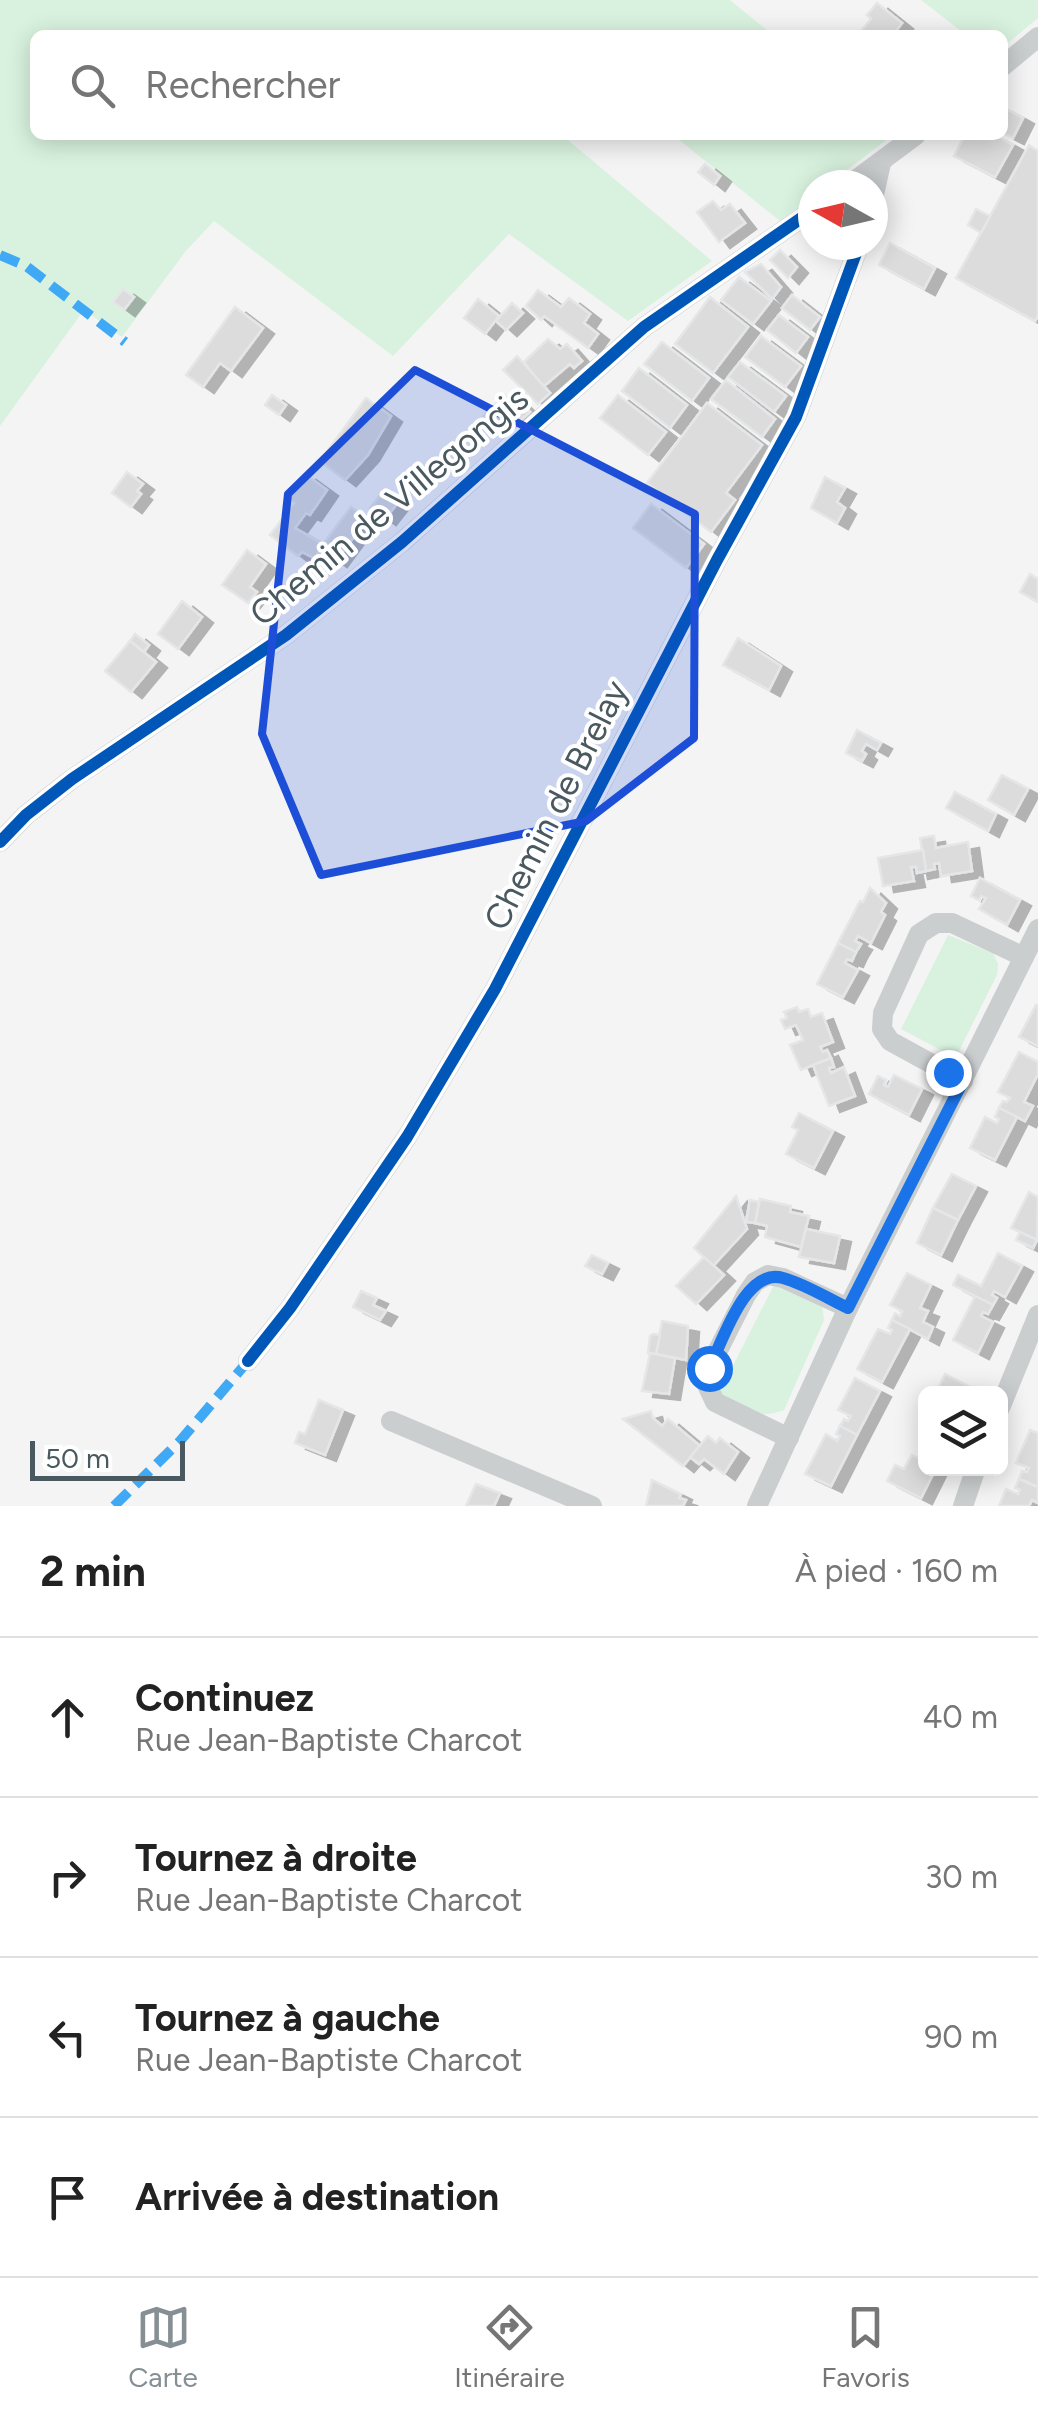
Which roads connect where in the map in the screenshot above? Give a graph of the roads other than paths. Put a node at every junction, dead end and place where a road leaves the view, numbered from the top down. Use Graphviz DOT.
graph roads {
  1 [pos="1038,37"];
  2 [pos="1008,62"];
  3 [pos="910,140"];
  4 [pos="881,163"];
  5 [pos="871,170"];
  6 [pos="879,170"];
  7 [pos="798,220"];
  8 [pos="854,260"];
  9 [pos="0,842"];
  10 [pos="1038,928"];
  11 [pos="1024,957"];
  12 [pos="963,1081"];
  13 [pos="848,1308"];
  14 [pos="1038,1314"];
  15 [pos="248,1361"];
  16 [pos="1008,1388"];
  17 [pos="391,1421"];
  18 [pos="788,1438"];
  19 [pos="973,1476"];
  20 [pos="592,1506"];
  21 [pos="756,1506"];
  22 [pos="962,1506"];
  1 -- 2 [label="street"];
  3 -- 4 [label="street"];
  4 -- 5 [label="street"];
  4 -- 6 [label="street"];
  7 -- 9 [label="street, Chemin de Villegongis"];
  8 -- 15 [label="street, Chemin de Brelay"];
  10 -- 11 [label="street"];
  11 -- 12 [label="street"];
  11 -- 12 [label="street"];
  12 -- 13 [label="street"];
  13 -- 18 [label="street"];
  13 -- 18 [label="street"];
  14 -- 16 [label="street"];
  17 -- 20 [label="street"];
  18 -- 21 [label="street"];
  19 -- 22 [label="street"];
}
